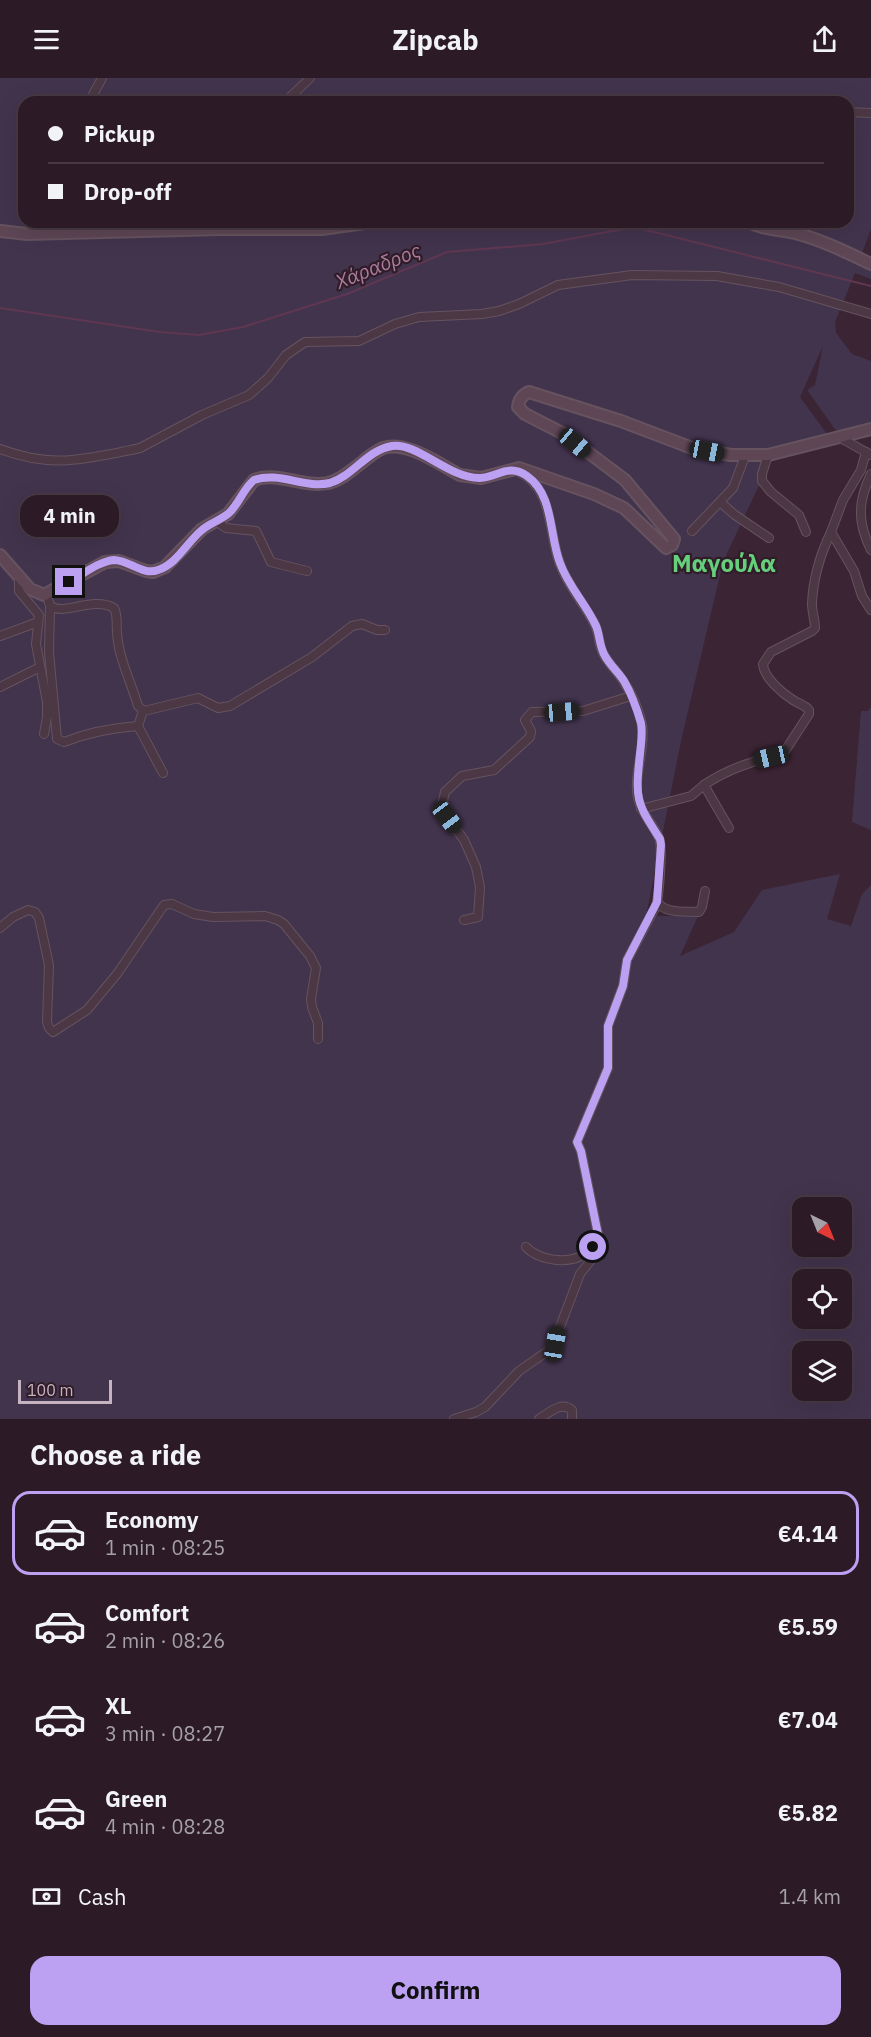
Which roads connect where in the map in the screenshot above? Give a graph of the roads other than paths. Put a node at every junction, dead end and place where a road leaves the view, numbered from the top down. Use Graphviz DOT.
graph roads {
  1 [pos="102,78"];
  2 [pos="310,78"];
  3 [pos="92,96"];
  4 [pos="291,96"];
  5 [pos="854,112"];
  6 [pos="871,113"];
  7 [pos="77,228"];
  8 [pos="260,228"];
  9 [pos="329,228"];
  10 [pos="771,228"];
  11 [pos="0,231"];
  12 [pos="871,264"];
  13 [pos="871,314"];
  14 [pos="871,429"];
  15 [pos="839,437"];
  16 [pos="0,449"];
  17 [pos="868,453"];
  18 [pos="768,454"];
  19 [pos="745,456"];
  20 [pos="512,470"];
  21 [pos="871,474"];
  22 [pos="720,502"];
  23 [pos="216,521"];
  24 [pos="692,531"];
  25 [pos="806,532"];
  26 [pos="831,532"];
  27 [pos="769,538"];
  28 [pos="871,550"];
  29 [pos="0,555"];
  30 [pos="307,571"];
  31 [pos="19,577"];
  32 [pos="47,595"];
  33 [pos="50,606"];
  34 [pos="871,610"];
  35 [pos="38,622"];
  36 [pos="385,630"];
  37 [pos="0,636"];
  38 [pos="40,667"];
  39 [pos="0,687"];
  40 [pos="631,696"];
  41 [pos="143,711"];
  42 [pos="138,726"];
  43 [pos="44,734"];
  44 [pos="163,773"];
  45 [pos="705,785"];
  46 [pos="641,809"];
  47 [pos="729,828"];
  48 [pos="705,891"];
  49 [pos="657,902"];
  50 [pos="464,920"];
  51 [pos="0,928"];
  52 [pos="318,1040"];
  53 [pos="599,1239"];
  54 [pos="526,1247"];
  55 [pos="454,1419"];
  56 [pos="540,1419"];
  57 [pos="572,1419"];
  1 -- 3 [label="street"];
  2 -- 4 [label="street"];
  5 -- 6 [label="street"];
  7 -- 11 [label="main road"];
  8 -- 9 [label="main road"];
  10 -- 12 [label="main road"];
  13 -- 16 [label="street"];
  14 -- 15 [label="main road"];
  15 -- 17 [label="street"];
  15 -- 18 [label="main road"];
  17 -- 26 [label="street"];
  18 -- 19 [label="main road"];
  18 -- 25 [label="street"];
  19 -- 20 [label="main road"];
  19 -- 22 [label="street"];
  20 -- 23 [label="main road"];
  20 -- 40 [label="street"];
  21 -- 28 [label="street"];
  22 -- 24 [label="street"];
  22 -- 27 [label="street"];
  23 -- 30 [label="street"];
  23 -- 32 [label="main road"];
  26 -- 34 [label="street"];
  26 -- 45 [label="street"];
  29 -- 31 [label="main road"];
  31 -- 32 [label="main road"];
  31 -- 35 [label="street"];
  32 -- 33 [label="street"];
  33 -- 41 [label="street"];
  33 -- 42 [label="street"];
  35 -- 37 [label="street"];
  35 -- 38 [label="street"];
  36 -- 41 [label="street"];
  38 -- 39 [label="street"];
  38 -- 43 [label="street"];
  40 -- 46 [label="street"];
  40 -- 50 [label="street"];
  41 -- 42 [label="street"];
  42 -- 44 [label="street"];
  45 -- 46 [label="street"];
  45 -- 47 [label="street"];
  46 -- 49 [label="street"];
  48 -- 49 [label="street"];
  49 -- 53 [label="street"];
  51 -- 52 [label="street"];
  53 -- 54 [label="street"];
  53 -- 55 [label="street"];
  56 -- 57 [label="street"];
}
